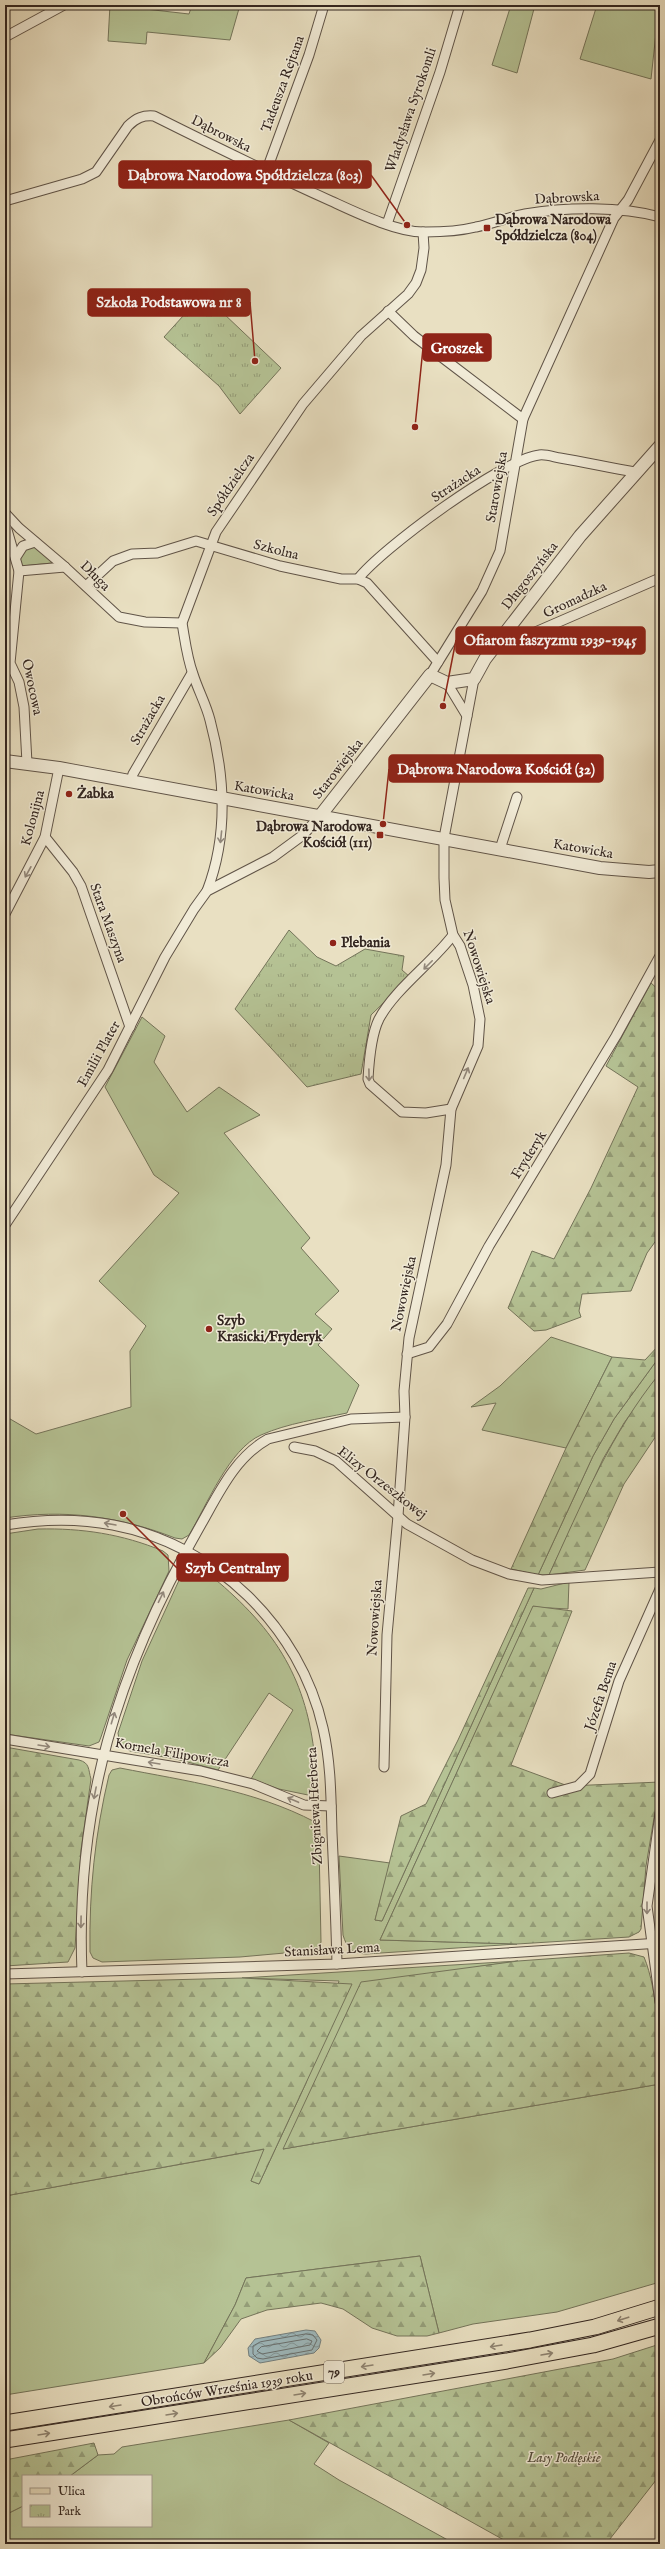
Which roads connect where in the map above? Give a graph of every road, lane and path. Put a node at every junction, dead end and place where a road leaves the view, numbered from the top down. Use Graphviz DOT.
graph roads {
  1 [pos="64,5"];
  2 [pos="324,5"];
  3 [pos="460,5"];
  4 [pos="5,37"];
  5 [pos="660,140"];
  6 [pos="266,172"];
  7 [pos="5,201"];
  8 [pos="620,210"];
  9 [pos="660,217"];
  10 [pos="387,224"];
  11 [pos="423,232"];
  12 [pos="388,311"];
  13 [pos="523,419"];
  14 [pos="660,446"];
  15 [pos="517,462"];
  16 [pos="635,472"];
  17 [pos="5,513"];
  18 [pos="5,523"];
  19 [pos="35,542"];
  20 [pos="211,547"];
  21 [pos="16,557"];
  22 [pos="65,567"];
  23 [pos="19,570"];
  24 [pos="660,578"];
  25 [pos="358,579"];
  26 [pos="86,586"];
  27 [pos="182,623"];
  28 [pos="500,639"];
  29 [pos="438,662"];
  30 [pos="192,673"];
  31 [pos="430,674"];
  32 [pos="474,679"];
  33 [pos="447,683"];
  34 [pos="467,716"];
  35 [pos="5,761"];
  36 [pos="27,763"];
  37 [pos="59,768"];
  38 [pos="131,781"];
  39 [pos="517,797"];
  40 [pos="222,798"];
  41 [pos="320,816"];
  42 [pos="46,837"];
  43 [pos="444,838"];
  44 [pos="500,849"];
  45 [pos="660,871"];
  46 [pos="208,891"];
  47 [pos="5,914"];
  48 [pos="453,935"];
  49 [pos="660,956"];
  50 [pos="130,1027"];
  51 [pos="451,1109"];
  52 [pos="5,1224"];
  53 [pos="407,1354"];
  54 [pos="404,1417"];
  55 [pos="294,1447"];
  56 [pos="398,1516"];
  57 [pos="5,1525"];
  58 [pos="186,1551"];
  59 [pos="660,1572"];
  60 [pos="660,1588"];
  61 [pos="5,1739"];
  62 [pos="103,1755"];
  63 [pos="384,1767"];
  64 [pos="552,1793"];
  65 [pos="331,1806"];
  66 [pos="660,1814"];
  67 [pos="655,1943"];
  68 [pos="337,1964"];
  69 [pos="82,1972"];
  70 [pos="5,1974"];
  71 [pos="660,2002"];
  72 [pos="660,2307"];
  73 [pos="660,2326"];
  74 [pos="5,2423"];
  75 [pos="5,2440"];
  1 -- 4 [label="street"];
  2 -- 6 [label="street, Tadeusza Rejtana"];
  3 -- 10 [label="street, Władysława Syrokomli"];
  5 -- 8 [label="street, Starowiejska"];
  6 -- 7 [label="street, Dąbrowska"];
  6 -- 10 [label="street, Dąbrowska"];
  8 -- 9 [label="street, Dąbrowska"];
  8 -- 11 [label="street, Dąbrowska"];
  8 -- 13 [label="street, Starowiejska"];
  10 -- 11 [label="street, Dąbrowska"];
  11 -- 12 [label="street, Spółdzielcza"];
  12 -- 13 [label="street"];
  12 -- 20 [label="street, Spółdzielcza"];
  13 -- 15 [label="street, Starowiejska"];
  14 -- 16 [label="street, Długoszyńska"];
  15 -- 16 [label="street, Strażacka"];
  15 -- 25 [label="street, Strażacka"];
  15 -- 29 [label="street, Starowiejska"];
  16 -- 28 [label="street, Długoszyńska"];
  17 -- 19 [label="street, Długa"];
  18 -- 21 [label="street, Owocowa"];
  19 -- 21 [label="street"];
  19 -- 22 [label="street, Długa"];
  20 -- 25 [label="street, Szkolna"];
  20 -- 26 [label="street, Szkolna"];
  20 -- 27 [label="street, Spółdzielcza"];
  21 -- 23 [label="street, Owocowa"];
  22 -- 23 [label="street"];
  22 -- 26 [label="street, Długa"];
  23 -- 36 [label="street, Owocowa"];
  24 -- 28 [label="street, Gromadzka"];
  25 -- 29 [label="street"];
  26 -- 27 [label="street, Długa"];
  27 -- 30 [label="street"];
  28 -- 32 [label="street, Długoszyńska"];
  29 -- 31 [label="street, Starowiejska"];
  30 -- 38 [label="street, Strażacka"];
  30 -- 40 [label="street"];
  31 -- 33 [label="street"];
  31 -- 41 [label="street, Starowiejska"];
  32 -- 33 [label="street"];
  32 -- 34 [label="street, Długoszyńska"];
  33 -- 34 [label="street"];
  34 -- 43 [label="street, Długoszyńska"];
  35 -- 36 [label="street, Katowicka"];
  36 -- 37 [label="street, Katowicka"];
  37 -- 38 [label="street, Katowicka"];
  37 -- 42 [label="street, Kolonijna"];
  38 -- 40 [label="street, Katowicka"];
  39 -- 44 [label="street"];
  40 -- 41 [label="street, Katowicka"];
  40 -- 46 [label="street, Emilii Plater, one-way"];
  41 -- 43 [label="street, Katowicka"];
  41 -- 46 [label="street, Emilii Plater"];
  42 -- 47 [label="street, Kolonijna, one-way"];
  42 -- 50 [label="street, Stara Maszyna"];
  43 -- 44 [label="street, Katowicka"];
  43 -- 48 [label="street, Nowowiejska"];
  44 -- 45 [label="street, Katowicka"];
  46 -- 50 [label="street, Emilii Plater"];
  51 -- 48 [label="street, Nowowiejska, one-way"];
  48 -- 51 [label="street, one-way"];
  49 -- 53 [label="street, Fryderyk"];
  50 -- 52 [label="street, Emilii Plater"];
  51 -- 53 [label="street, Nowowiejska"];
  53 -- 54 [label="street, Nowowiejska"];
  54 -- 56 [label="street, Nowowiejska"];
  54 -- 58 [label="street"];
  55 -- 56 [label="street, Elizy Orzeszkowej"];
  56 -- 59 [label="street, Elizy Orzeszkowej"];
  56 -- 63 [label="street, Nowowiejska"];
  58 -- 57 [label="street, Zbigniewa Herberta, one-way"];
  62 -- 58 [label="street, one-way"];
  58 -- 65 [label="street, Zbigniewa Herberta"];
  60 -- 64 [label="street, Józefa Bema"];
  61 -- 62 [label="street, Kornela Filipowicza, one-way"];
  65 -- 62 [label="street, Kornela Filipowicza, one-way"];
  62 -- 69 [label="street, one-way"];
  65 -- 68 [label="street, Zbigniewa Herberta"];
  66 -- 67 [label="street, one-way"];
  67 -- 68 [label="street, Stanisława Lema"];
  67 -- 71 [label="street"];
  68 -- 69 [label="street, Stanisława Lema"];
  69 -- 70 [label="street, Stanisława Lema"];
  72 -- 74 [label="main road, Obrońców Września 1939 roku / 79, one-way"];
  75 -- 73 [label="main road, Obrońców Września 1939 roku / 79, one-way"];
}
